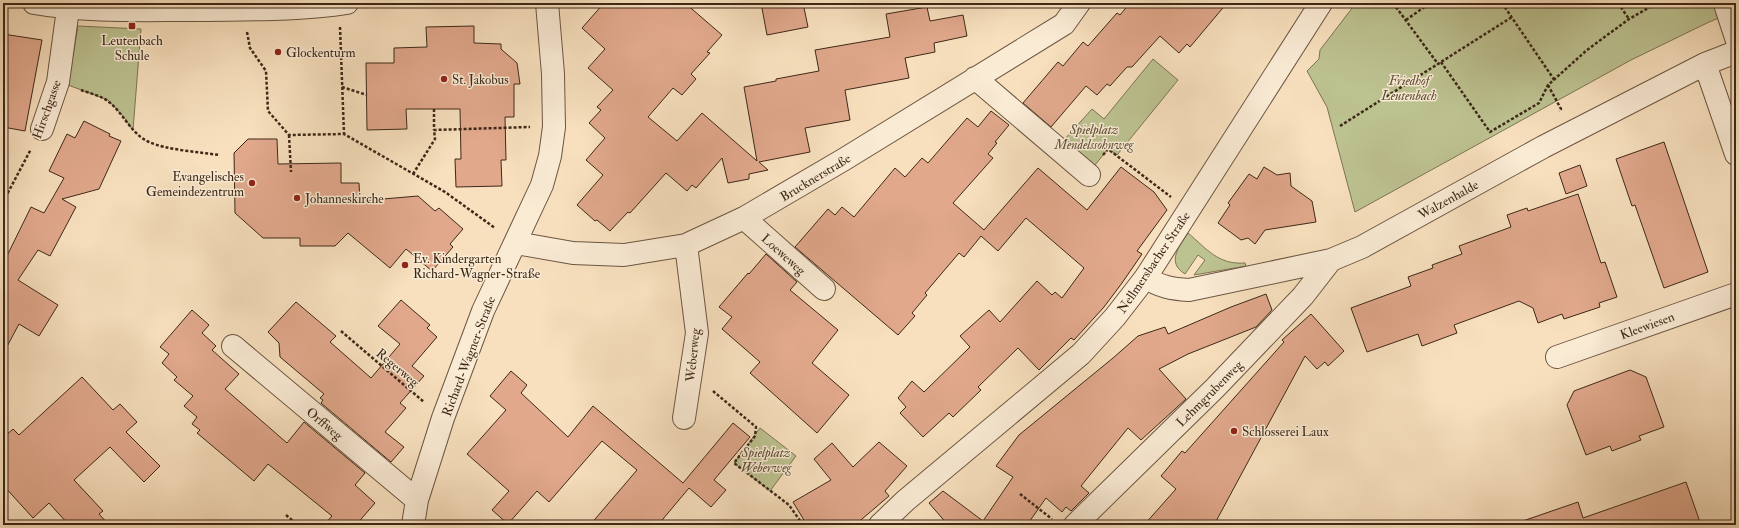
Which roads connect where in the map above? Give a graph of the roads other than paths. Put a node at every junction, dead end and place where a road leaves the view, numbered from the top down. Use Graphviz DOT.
graph roads {
  1 [pos="34,3"];
  2 [pos="547,3"];
  3 [pos="1080,3"];
  4 [pos="1321,3"];
  5 [pos="1721,3"];
  6 [pos="343,4"];
  7 [pos="68,9"];
  8 [pos="1736,49"];
  9 [pos="1736,52"];
  10 [pos="1706,64"];
  11 [pos="975,78"];
  12 [pos="42,129"];
  13 [pos="1736,154"];
  14 [pos="1089,175"];
  15 [pos="744,218"];
  16 [pos="516,243"];
  17 [pos="686,245"];
  18 [pos="1332,260"];
  19 [pos="1146,277"];
  20 [pos="824,289"];
  21 [pos="1736,294"];
  22 [pos="233,346"];
  23 [pos="1557,357"];
  24 [pos="684,418"];
  25 [pos="417,500"];
  26 [pos="1074,523"];
  27 [pos="413,525"];
  28 [pos="880,525"];
  1 -- 7 [label="street"];
  2 -- 16 [label="street, Richard-Wagner-Straße"];
  3 -- 11 [label="street, Brucknerstraße"];
  4 -- 19 [label="street, Nellmersbacher Straße"];
  5 -- 8 [label="lane"];
  6 -- 7 [label="street"];
  7 -- 12 [label="street, Hirschgasse"];
  9 -- 10 [label="street, Walzenhalde"];
  10 -- 13 [label="street"];
  10 -- 18 [label="street, Walzenhalde"];
  11 -- 14 [label="street"];
  11 -- 15 [label="street, Brucknerstraße"];
  15 -- 17 [label="street, Brucknerstraße"];
  15 -- 20 [label="street, Loeweweg"];
  16 -- 17 [label="street, Brucknerstraße"];
  16 -- 25 [label="street, Richard-Wagner-Straße"];
  17 -- 24 [label="street, Weberweg"];
  18 -- 19 [label="street, Walzenhalde"];
  18 -- 26 [label="street, Lehmgrubenweg"];
  19 -- 28 [label="street, Nellmersbacher Straße"];
  21 -- 23 [label="street, Kleewiesen"];
  22 -- 25 [label="street, Orffweg"];
  25 -- 27 [label="street, Richard-Wagner-Straße"];
}
